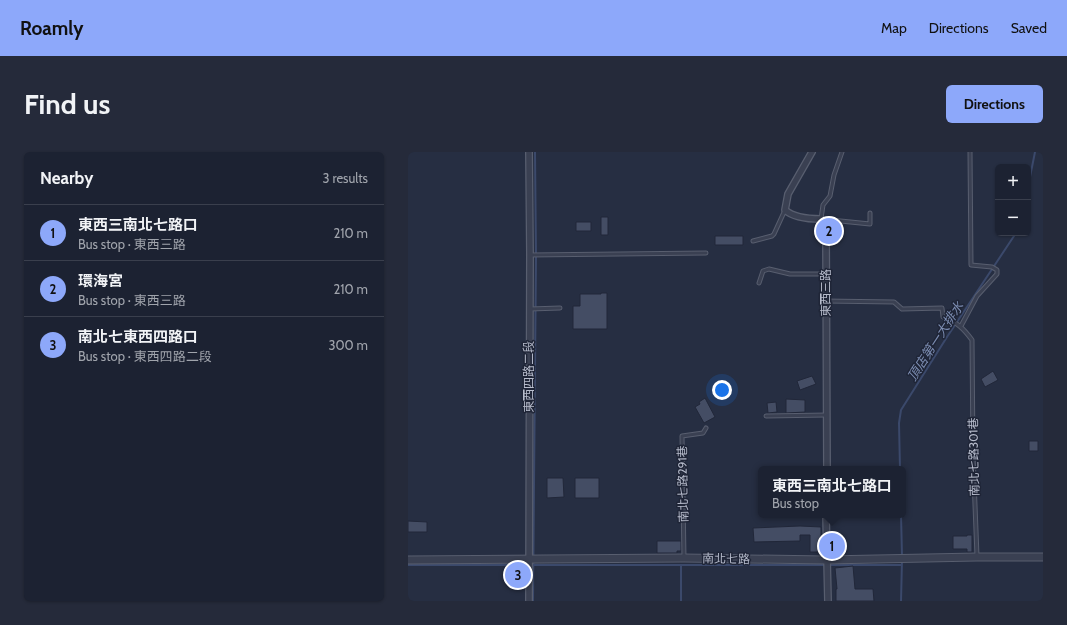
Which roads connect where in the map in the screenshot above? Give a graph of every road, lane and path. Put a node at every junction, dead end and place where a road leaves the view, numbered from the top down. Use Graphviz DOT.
graph roads {
  1 [pos="529,152"];
  2 [pos="812,152"];
  3 [pos="842,152"];
  4 [pos="970,152"];
  5 [pos="785,210"];
  6 [pos="870,213"];
  7 [pos="821,219"];
  8 [pos="753,241"];
  9 [pos="706,254"];
  10 [pos="530,255"];
  11 [pos="826,274"];
  12 [pos="759,283"];
  13 [pos="825,301"];
  14 [pos="560,308"];
  15 [pos="530,309"];
  16 [pos="961,326"];
  17 [pos="827,415"];
  18 [pos="766,416"];
  19 [pos="706,428"];
  20 [pos="827,466"];
  21 [pos="826,518"];
  22 [pos="977,557"];
  23 [pos="1043,557"];
  24 [pos="684,558"];
  25 [pos="408,560"];
  26 [pos="528,560"];
  27 [pos="826,560"];
  28 [pos="529,601"];
  29 [pos="828,601"];
  1 -- 10 [label="street, 東西四路二段"];
  2 -- 5 [label="street"];
  3 -- 7 [label="lane"];
  4 -- 16 [label="lane"];
  5 -- 7 [label="street"];
  5 -- 8 [label="lane"];
  6 -- 7 [label="lane"];
  7 -- 11 [label="street, 東西三路"];
  9 -- 10 [label="lane"];
  10 -- 15 [label="street, 東西四路二段"];
  11 -- 12 [label="lane"];
  11 -- 13 [label="street, 東西三路"];
  13 -- 16 [label="lane"];
  13 -- 17 [label="street, 東西三路"];
  14 -- 15 [label="lane"];
  15 -- 26 [label="street, 東西四路二段"];
  16 -- 22 [label="lane, 南北七路301巷"];
  17 -- 18 [label="lane"];
  17 -- 20 [label="street, 東西三路"];
  19 -- 24 [label="lane, 南北七路291巷"];
  21 -- 27 [label="street"];
  22 -- 23 [label="street, 南北七路"];
  22 -- 27 [label="street, 南北七路"];
  24 -- 26 [label="street, 南北七路"];
  24 -- 27 [label="street, 南北七路"];
  25 -- 26 [label="street, 南北七路"];
  26 -- 28 [label="street, 東西四路二段"];
  27 -- 29 [label="street"];
}
